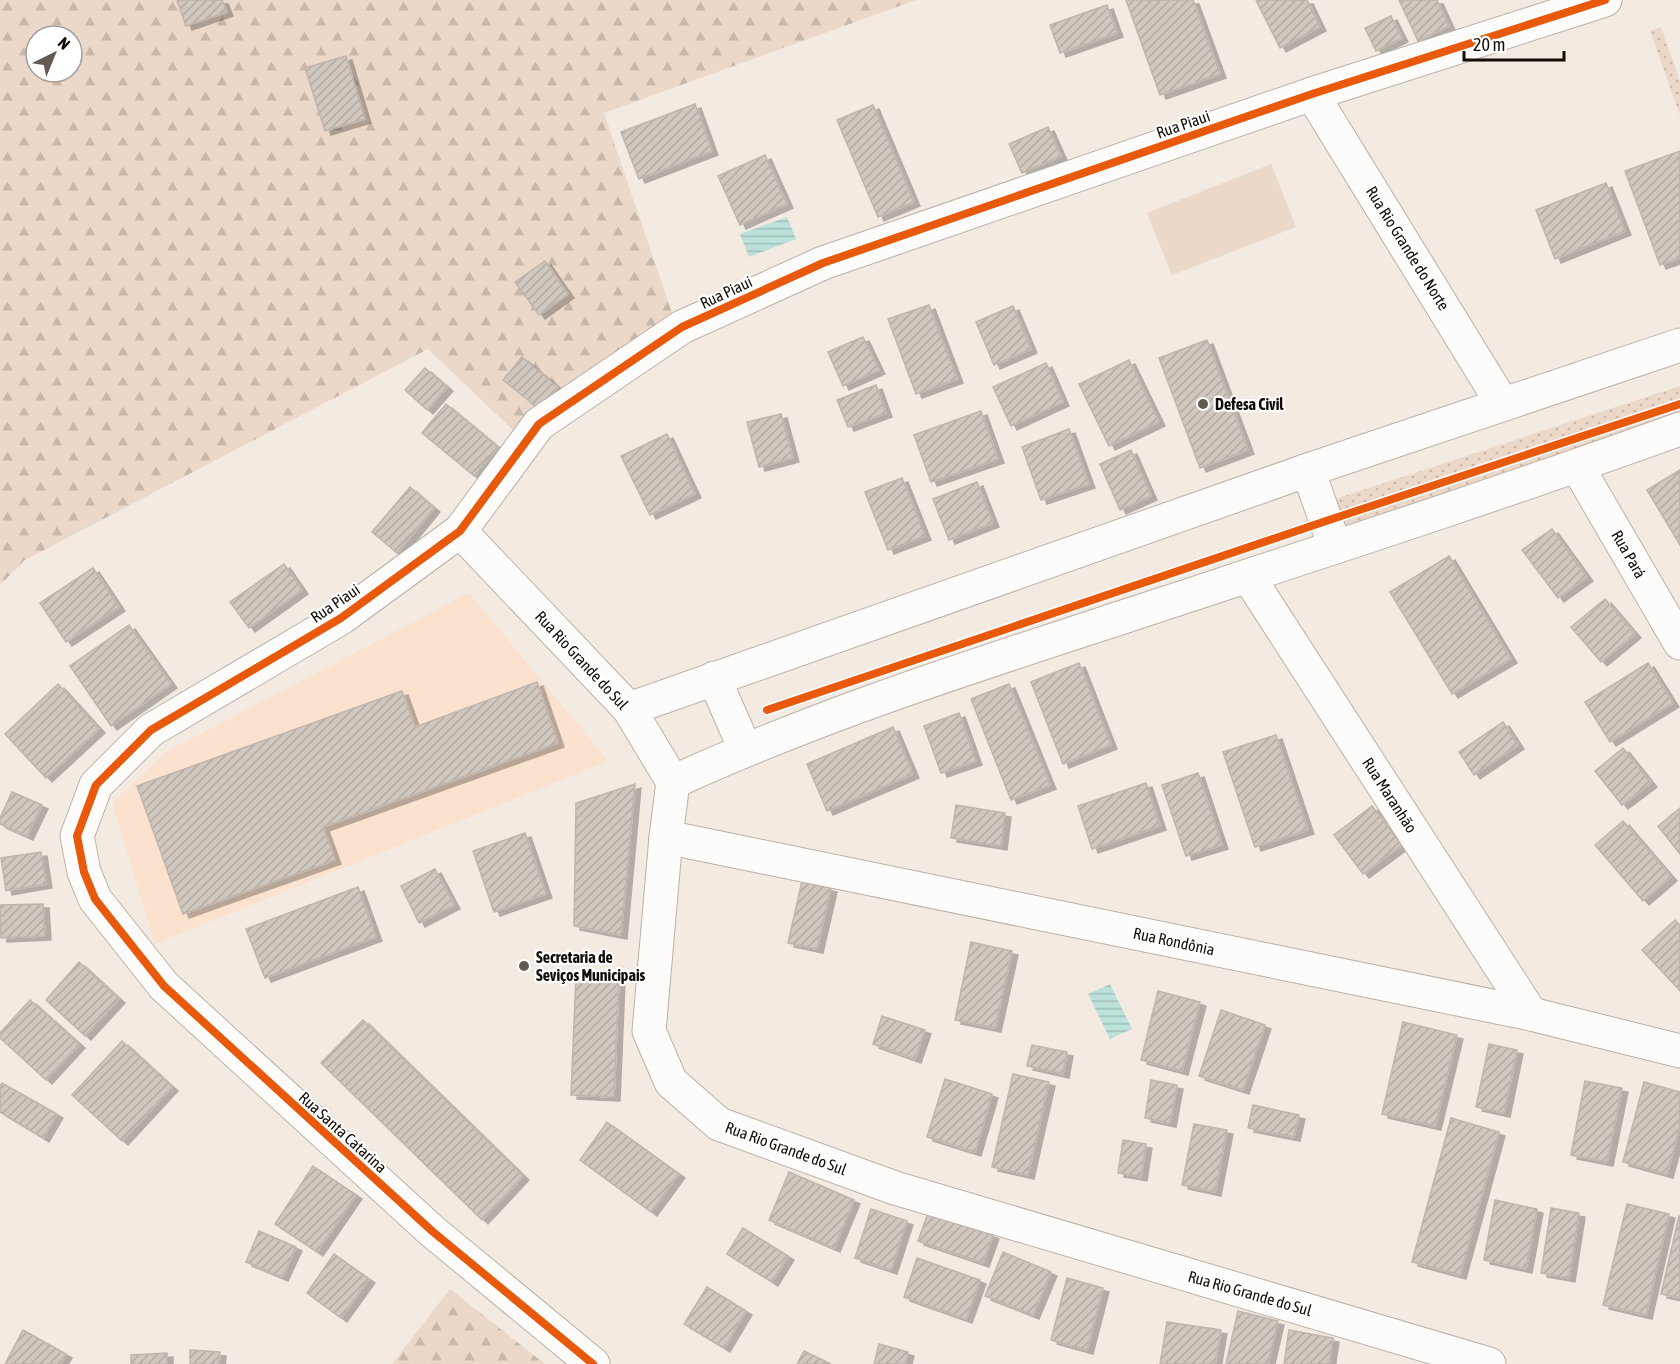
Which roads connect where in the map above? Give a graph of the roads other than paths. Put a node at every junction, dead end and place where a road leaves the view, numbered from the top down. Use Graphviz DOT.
graph roads {
  1 [pos="1605,0"];
  2 [pos="1312,94"];
  3 [pos="1680,345"];
  4 [pos="1502,403"];
  5 [pos="1680,429"];
  6 [pos="1577,466"];
  7 [pos="1308,470"];
  8 [pos="460,531"];
  9 [pos="1335,547"];
  10 [pos="1248,576"];
  11 [pos="1680,643"];
  12 [pos="714,678"];
  13 [pos="629,709"];
  14 [pos="745,749"];
  15 [pos="673,782"];
  16 [pos="666,837"];
  17 [pos="95,899"];
  18 [pos="1531,1014"];
  19 [pos="1680,1050"];
  20 [pos="593,1364"];
  21 [pos="1489,1364"];
  1 -- 2 [label="street, Rua Piaui"];
  2 -- 4 [label="street, Rua Rio Grande do Norte"];
  2 -- 8 [label="street, Rua Piaui"];
  3 -- 4 [label="street"];
  4 -- 7 [label="street"];
  5 -- 6 [label="street"];
  6 -- 9 [label="street"];
  6 -- 11 [label="street, Rua Pará"];
  7 -- 9 [label="street"];
  7 -- 12 [label="street"];
  8 -- 13 [label="street, Rua Rio Grande do Sul"];
  8 -- 17 [label="street, Rua Piaui"];
  9 -- 10 [label="street"];
  10 -- 14 [label="street"];
  10 -- 18 [label="street, Rua Maranhão"];
  12 -- 13 [label="street"];
  12 -- 14 [label="street"];
  13 -- 15 [label="street, Rua Rio Grande do Sul"];
  14 -- 15 [label="street"];
  15 -- 16 [label="street, Rua Rio Grande do Sul"];
  16 -- 18 [label="street, Rua Rondônia"];
  16 -- 21 [label="street, Rua Rio Grande do Sul"];
  17 -- 20 [label="street, Rua Santa Catarina"];
  18 -- 19 [label="street, Rua Rondônia"];
}
